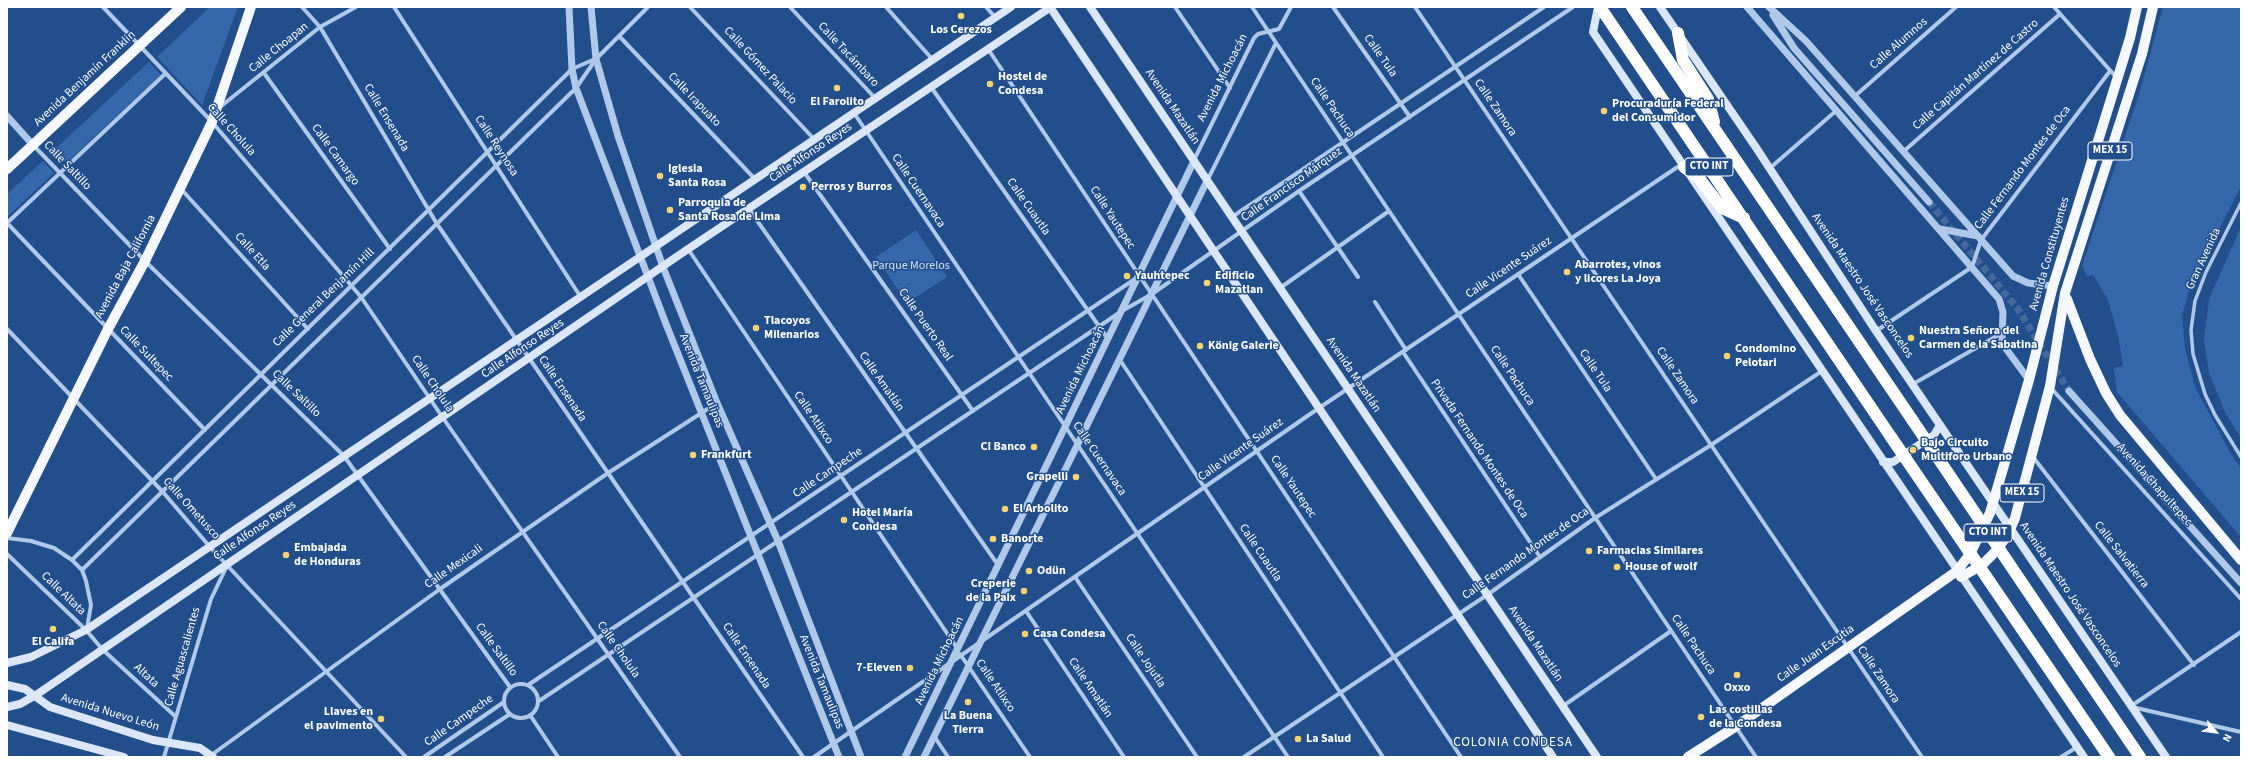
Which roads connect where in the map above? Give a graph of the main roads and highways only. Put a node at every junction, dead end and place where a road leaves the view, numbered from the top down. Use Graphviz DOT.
graph roads {
  1 [pos="181,7"];
  2 [pos="251,7"];
  3 [pos="1011,7"];
  4 [pos="1051,7"];
  5 [pos="1090,7"];
  6 [pos="1599,7"];
  7 [pos="1632,7"];
  8 [pos="1660,7"];
  9 [pos="2137,7"];
  10 [pos="2153,7"];
  11 [pos="1678,33"];
  12 [pos="1715,129"];
  13 [pos="1683,165"];
  14 [pos="7,169"];
  15 [pos="1744,218"];
  16 [pos="2065,293"];
  17 [pos="1940,425"];
  18 [pos="1883,462"];
  19 [pos="1993,504"];
  20 [pos="2011,529"];
  21 [pos="7,533"];
  22 [pos="2241,560"];
  23 [pos="1959,574"];
  24 [pos="7,663"];
  25 [pos="7,685"];
  26 [pos="36,695"];
  27 [pos="7,707"];
  28 [pos="7,725"];
  29 [pos="124,757"];
  30 [pos="210,757"];
  31 [pos="1553,757"];
  32 [pos="1597,757"];
  33 [pos="1688,757"];
  34 [pos="2084,757"];
  35 [pos="2109,757"];
  36 [pos="2140,757"];
  37 [pos="2166,757"];
  1 -- 14 [label="main road, Avenida Benjamín Franklin"];
  2 -- 21 [label="main road, Avenida Baja California"];
  3 -- 24 [label="main road, Calle Alfonso Reyes"];
  4 -- 26 [label="main road, Calle Alfonso Reyes"];
  4 -- 31 [label="main road"];
  5 -- 32 [label="main road, Avenida Mazatlán"];
  6 -- 13 [label="main road, CTO INT"];
  6 -- 15 [label="highway, CTO INT"];
  7 -- 12 [label="highway, CTO INT"];
  8 -- 11 [label="main road, Avenida Maestro José Vasconcelos / CTO INT"];
  9 -- 19 [label="main road, Avenida Constituyentes / MEX 15"];
  10 -- 16 [label="main road, Avenida Constituyentes / MEX 15"];
  11 -- 12 [label="highway"];
  11 -- 17 [label="main road, Avenida Maestro José Vasconcelos / CTO INT"];
  12 -- 36 [label="highway, CTO INT, bridge"];
  13 -- 15 [label="highway"];
  13 -- 18 [label="main road, CTO INT"];
  15 -- 35 [label="highway, CTO INT, bridge"];
  16 -- 20 [label="main road, Avenida Constituyentes / MEX 15"];
  16 -- 22 [label="main road"];
  17 -- 18 [label="main road"];
  17 -- 19 [label="main road, Avenida Maestro José Vasconcelos / CTO INT"];
  18 -- 23 [label="main road, CTO INT"];
  19 -- 20 [label="main road, Avenida Maestro José Vasconcelos / CTO INT"];
  19 -- 23 [label="main road, Avenida Constituyentes / MEX 15"];
  20 -- 23 [label="main road, Calle Juan Escutia"];
  20 -- 37 [label="main road, Avenida Maestro José Vasconcelos / CTO INT"];
  23 -- 33 [label="main road, Calle Juan Escutia"];
  23 -- 34 [label="main road, CTO INT"];
  25 -- 26 [label="main road, Avenida Nuevo León"];
  26 -- 27 [label="main road, Calle Alfonso Reyes"];
  26 -- 30 [label="main road, Avenida Nuevo León"];
  28 -- 29 [label="main road"];
}
